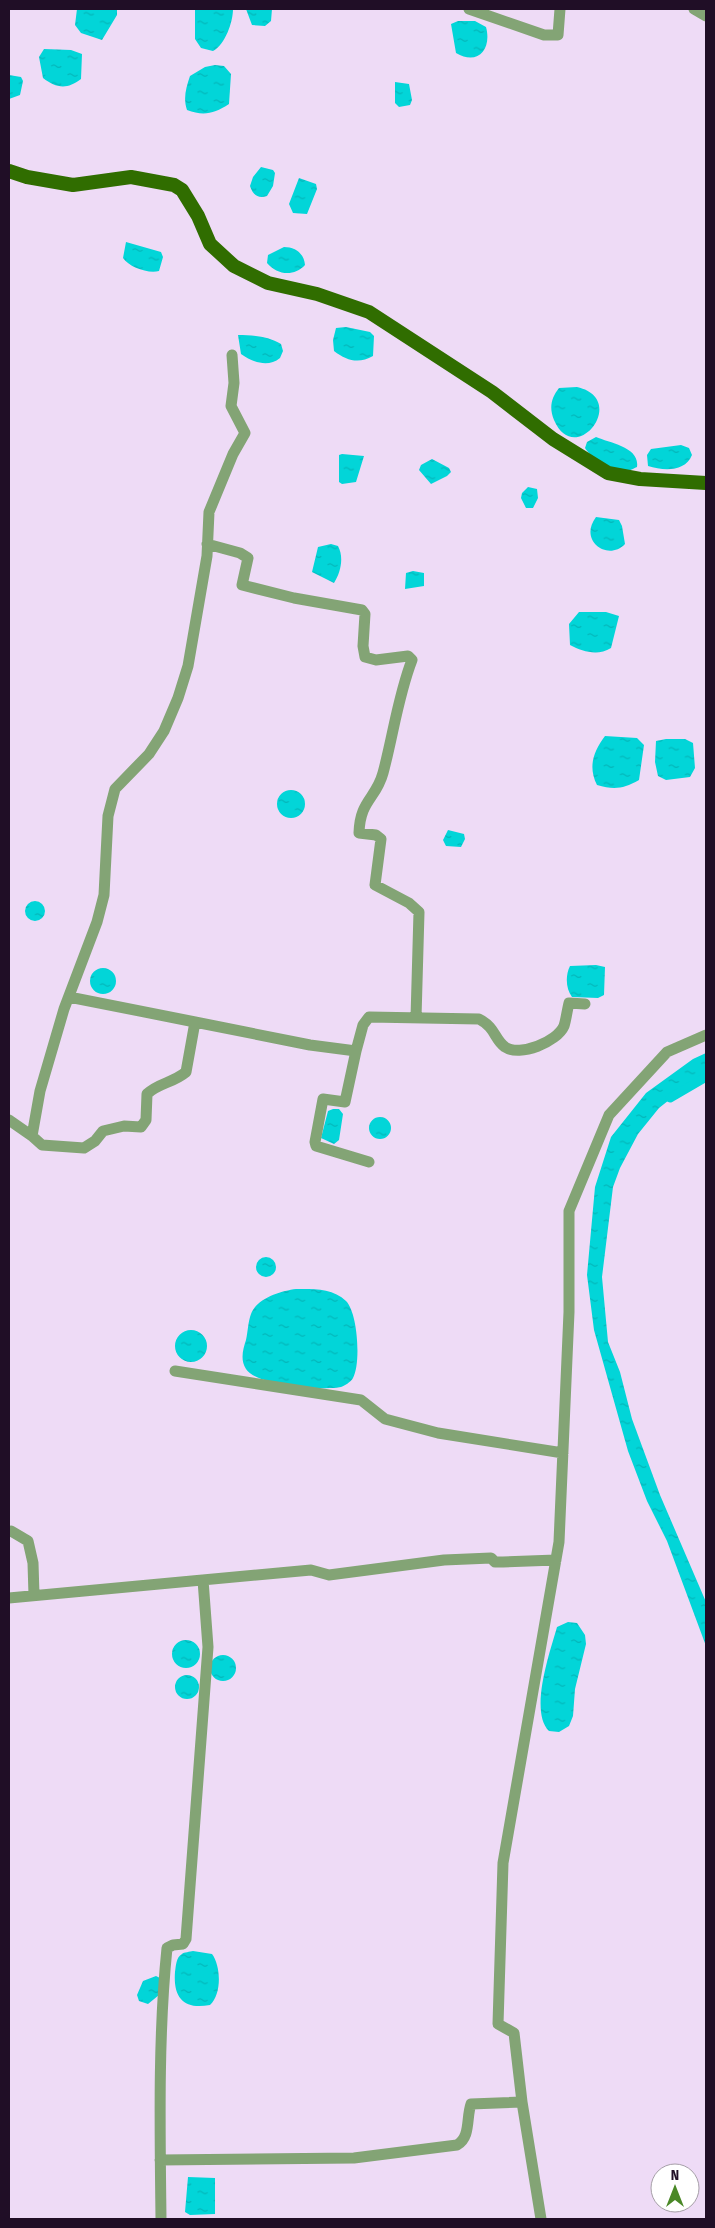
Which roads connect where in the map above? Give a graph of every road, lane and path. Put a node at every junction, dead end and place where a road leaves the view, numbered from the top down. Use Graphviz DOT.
graph roads {
  1 [pos="470,9"];
  2 [pos="560,9"];
  3 [pos="694,9"];
  4 [pos="706,16"];
  5 [pos="9,171"];
  6 [pos="232,355"];
  7 [pos="706,483"];
  8 [pos="207,544"];
  9 [pos="69,997"];
  10 [pos="585,1004"];
  11 [pos="416,1018"];
  12 [pos="194,1022"];
  13 [pos="706,1035"];
  14 [pos="356,1051"];
  15 [pos="9,1120"];
  16 [pos="32,1136"];
  17 [pos="369,1162"];
  18 [pos="175,1371"];
  19 [pos="563,1453"];
  20 [pos="11,1531"];
  21 [pos="556,1560"];
  22 [pos="204,1580"];
  23 [pos="34,1595"];
  24 [pos="9,1598"];
  25 [pos="522,2102"];
  26 [pos="160,2160"];
  27 [pos="161,2219"];
  28 [pos="541,2219"];
  1 -- 2 [label="street"];
  3 -- 4 [label="street"];
  5 -- 7 [label="main road"];
  6 -- 8 [label="street"];
  8 -- 9 [label="street"];
  8 -- 11 [label="street"];
  9 -- 12 [label="street"];
  9 -- 16 [label="street"];
  10 -- 11 [label="street"];
  11 -- 14 [label="street"];
  12 -- 14 [label="street"];
  12 -- 16 [label="street"];
  13 -- 19 [label="street"];
  14 -- 17 [label="street"];
  15 -- 16 [label="street"];
  18 -- 19 [label="street"];
  19 -- 21 [label="street"];
  20 -- 23 [label="street"];
  21 -- 22 [label="street"];
  21 -- 25 [label="street"];
  22 -- 23 [label="street"];
  22 -- 26 [label="street"];
  23 -- 24 [label="street"];
  25 -- 26 [label="street"];
  25 -- 28 [label="street"];
  26 -- 27 [label="street"];
}
